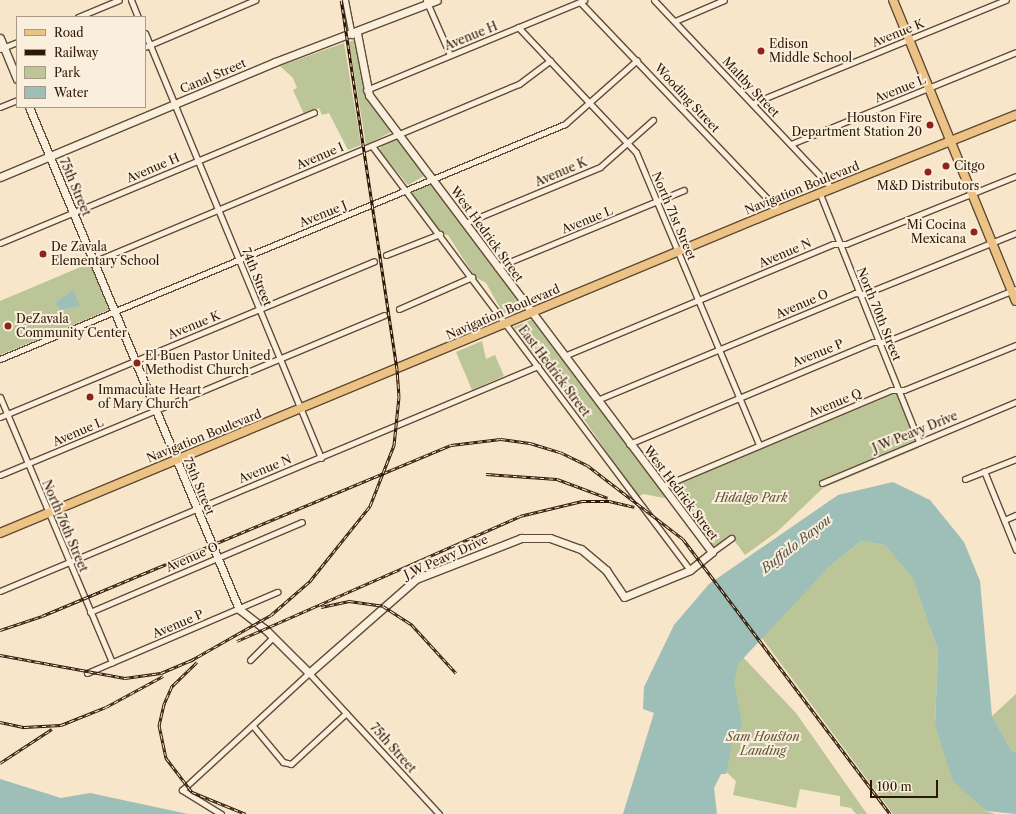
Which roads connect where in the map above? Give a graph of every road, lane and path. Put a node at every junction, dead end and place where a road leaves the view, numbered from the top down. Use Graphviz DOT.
graph roads {
  1 [pos="119,0"];
  2 [pos="131,0"];
  3 [pos="255,0"];
  4 [pos="345,0"];
  5 [pos="437,0"];
  6 [pos="654,0"];
  7 [pos="724,0"];
  8 [pos="893,0"];
  9 [pos="1006,0"];
  10 [pos="582,1"];
  11 [pos="427,2"];
  12 [pos="80,16"];
  13 [pos="138,16"];
  14 [pos="675,21"];
  15 [pos="518,27"];
  16 [pos="354,34"];
  17 [pos="0,38"];
  18 [pos="909,39"];
  19 [pos="16,42"];
  20 [pos="148,46"];
  21 [pos="2,48"];
  22 [pos="1016,52"];
  23 [pos="450,55"];
  24 [pos="636,60"];
  25 [pos="550,61"];
  26 [pos="16,77"];
  27 [pos="929,88"];
  28 [pos="366,90"];
  29 [pos="16,100"];
  30 [pos="752,103"];
  31 [pos="174,105"];
  32 [pos="590,105"];
  33 [pos="0,107"];
  34 [pos="29,108"];
  35 [pos="314,112"];
  36 [pos="1016,115"];
  37 [pos="653,120"];
  38 [pos="399,134"];
  39 [pos="950,142"];
  40 [pos="627,143"];
  41 [pos="791,144"];
  42 [pos="372,146"];
  43 [pos="49,156"];
  44 [pos="197,160"];
  45 [pos="1016,176"];
  46 [pos="0,177"];
  47 [pos="432,179"];
  48 [pos="833,189"];
  49 [pos="405,190"];
  50 [pos="684,190"];
  51 [pos="820,194"];
  52 [pos="972,194"];
  53 [pos="657,201"];
  54 [pos="219,209"];
  55 [pos="778,210"];
  56 [pos="74,213"];
  57 [pos="465,223"];
  58 [pos="1016,233"];
  59 [pos="440,234"];
  60 [pos="992,242"];
  61 [pos="0,243"];
  62 [pos="840,244"];
  63 [pos="678,252"];
  64 [pos="386,256"];
  65 [pos="239,259"];
  66 [pos="93,262"];
  67 [pos="374,262"];
  68 [pos="497,268"];
  69 [pos="472,277"];
  70 [pos="1014,290"];
  71 [pos="860,293"];
  72 [pos="698,300"];
  73 [pos="1016,301"];
  74 [pos="259,309"];
  75 [pos="399,309"];
  76 [pos="113,312"];
  77 [pos="531,313"];
  78 [pos="384,315"];
  79 [pos="507,324"];
  80 [pos="880,342"];
  81 [pos="1016,345"];
  82 [pos="719,349"];
  83 [pos="564,356"];
  84 [pos="280,358"];
  85 [pos="0,359"];
  86 [pos="134,361"];
  87 [pos="538,366"];
  88 [pos="899,391"];
  89 [pos="0,397"];
  90 [pos="739,397"];
  91 [pos="597,400"];
  92 [pos="1016,402"];
  93 [pos="302,409"];
  94 [pos="155,411"];
  95 [pos="7,414"];
  96 [pos="0,417"];
  97 [pos="919,442"];
  98 [pos="629,444"];
  99 [pos="759,445"];
  100 [pos="321,458"];
  101 [pos="1016,459"];
  102 [pos="176,460"];
  103 [pos="27,464"];
  104 [pos="984,471"];
  105 [pos="0,475"];
  106 [pos="965,479"];
  107 [pos="822,483"];
  108 [pos="663,486"];
  109 [pos="197,508"];
  110 [pos="49,513"];
  111 [pos="1016,515"];
  112 [pos="1004,520"];
  113 [pos="302,522"];
  114 [pos="0,533"];
  115 [pos="731,538"];
  116 [pos="1016,550"];
  117 [pos="712,552"];
  118 [pos="217,559"];
  119 [pos="69,563"];
  120 [pos="690,570"];
  121 [pos="0,591"];
  122 [pos="277,592"];
  123 [pos="239,609"];
  124 [pos="90,612"];
  125 [pos="273,637"];
  126 [pos="250,660"];
  127 [pos="112,662"];
  128 [pos="87,673"];
  129 [pos="309,673"];
  130 [pos="346,713"];
  131 [pos="253,726"];
  132 [pos="221,814"];
  133 [pos="439,814"];
  1 -- 12 [label="street"];
  2 -- 13 [label="street"];
  3 -- 20 [label="street"];
  4 -- 16 [label="street, West Hedrick Street"];
  5 -- 11 [label="street, Canal Street"];
  6 -- 14 [label="street, Maltby Street"];
  7 -- 14 [label="street"];
  8 -- 18 [label="main road"];
  9 -- 18 [label="street, Avenue K"];
  10 -- 15 [label="street, Avenue H"];
  10 -- 24 [label="street, Wooding Street"];
  11 -- 16 [label="street, Canal Street"];
  11 -- 23 [label="street"];
  14 -- 30 [label="street, Maltby Street"];
  15 -- 23 [label="street, Avenue H"];
  15 -- 25 [label="street, North 71st Street"];
  16 -- 28 [label="street, West Hedrick Street"];
  16 -- 31 [label="street, Canal Street"];
  17 -- 21 [label="street"];
  18 -- 27 [label="main road"];
  18 -- 30 [label="street, Avenue K"];
  19 -- 21 [label="street"];
  20 -- 31 [label="street, 74th Street"];
  21 -- 26 [label="street"];
  22 -- 27 [label="street, Avenue L"];
  23 -- 28 [label="street, Avenue H"];
  24 -- 32 [label="street, Avenue J"];
  24 -- 55 [label="street, Wooding Street"];
  25 -- 32 [label="street, North 71st Street"];
  25 -- 38 [label="street, Avenue I"];
  27 -- 39 [label="main road"];
  27 -- 41 [label="street, Avenue L"];
  28 -- 38 [label="street, West Hedrick Street"];
  29 -- 33 [label="street"];
  30 -- 41 [label="street, Maltby Street"];
  31 -- 43 [label="street, Canal Street"];
  31 -- 44 [label="street, 74th Street"];
  32 -- 40 [label="street, North 71st Street"];
  32 -- 47 [label="street, Avenue J"];
  34 -- 43 [label="street, 75th Street"];
  35 -- 44 [label="street, Avenue H"];
  36 -- 39 [label="main road, Navigation Boulevard"];
  37 -- 40 [label="street, Avenue K"];
  38 -- 42 [label="street, Avenue I"];
  38 -- 47 [label="street, West Hedrick Street"];
  39 -- 48 [label="main road, Navigation Boulevard"];
  39 -- 52 [label="main road"];
  40 -- 53 [label="street, North 71st Street"];
  40 -- 57 [label="street, Avenue K"];
  41 -- 48 [label="street, Maltby Street"];
  42 -- 49 [label="street, East Hedrick Street"];
  42 -- 54 [label="street, Avenue I"];
  43 -- 46 [label="street, Canal Street"];
  43 -- 56 [label="street, 75th Street"];
  44 -- 54 [label="street, 74th Street"];
  44 -- 56 [label="street, Avenue H"];
  45 -- 52 [label="street, Avenue N"];
  47 -- 49 [label="street, Avenue J"];
  47 -- 57 [label="street, West Hedrick Street"];
  48 -- 51 [label="main road, Navigation Boulevard"];
  49 -- 59 [label="street, East Hedrick Street"];
  49 -- 65 [label="street, Avenue J"];
  50 -- 53 [label="street, Avenue L"];
  51 -- 55 [label="main road, Navigation Boulevard"];
  51 -- 62 [label="street, North 70th Street"];
  52 -- 60 [label="main road"];
  52 -- 62 [label="street, Avenue N"];
  53 -- 63 [label="street, North 71st Street"];
  53 -- 68 [label="street, Avenue L"];
  54 -- 65 [label="street, 74th Street"];
  54 -- 66 [label="street, Avenue I"];
  55 -- 63 [label="main road, Navigation Boulevard"];
  56 -- 61 [label="street, Avenue H"];
  56 -- 66 [label="street, 75th Street"];
  57 -- 68 [label="street, West Hedrick Street"];
  58 -- 60 [label="street, Avenue O"];
  59 -- 64 [label="street"];
  59 -- 69 [label="street, East Hedrick Street"];
  60 -- 70 [label="main road"];
  60 -- 71 [label="street, Avenue O"];
  62 -- 71 [label="street, North 70th Street"];
  62 -- 72 [label="street, Avenue N"];
  63 -- 72 [label="street, North 71st Street"];
  63 -- 77 [label="main road, Navigation Boulevard"];
  65 -- 74 [label="street, 74th Street"];
  65 -- 76 [label="street, Avenue J"];
  66 -- 76 [label="street, 75th Street"];
  67 -- 74 [label="street, Avenue K"];
  68 -- 77 [label="street, West Hedrick Street"];
  69 -- 75 [label="street"];
  69 -- 79 [label="street, East Hedrick Street"];
  70 -- 73 [label="main road"];
  70 -- 80 [label="street, Avenue P"];
  71 -- 80 [label="street, North 70th Street"];
  71 -- 82 [label="street, Avenue O"];
  72 -- 82 [label="street, North 71st Street"];
  72 -- 83 [label="street, Avenue N"];
  74 -- 84 [label="street, 74th Street"];
  74 -- 86 [label="street, Avenue K"];
  76 -- 85 [label="street, Avenue J"];
  76 -- 86 [label="street, 75th Street"];
  77 -- 79 [label="main road, Navigation Boulevard"];
  77 -- 83 [label="street, West Hedrick Street"];
  78 -- 84 [label="street, Avenue L"];
  79 -- 87 [label="street, East Hedrick Street"];
  79 -- 93 [label="main road, Navigation Boulevard"];
  80 -- 88 [label="street, North 70th Street"];
  80 -- 90 [label="street, Avenue P"];
  81 -- 88 [label="street, Avenue Q"];
  82 -- 90 [label="street, North 71st Street"];
  82 -- 91 [label="street, Avenue O"];
  83 -- 91 [label="street, West Hedrick Street"];
  84 -- 93 [label="street, 74th Street"];
  84 -- 94 [label="street, Avenue L"];
  86 -- 94 [label="street, 75th Street"];
  86 -- 95 [label="street, Avenue K"];
  87 -- 100 [label="street, Avenue N"];
  87 -- 120 [label="street, East Hedrick Street"];
  88 -- 97 [label="street, North 70th Street"];
  88 -- 99 [label="street, Avenue Q"];
  89 -- 95 [label="street, North 76th Street"];
  90 -- 98 [label="street, Avenue P"];
  90 -- 99 [label="street, North 71st Street"];
  91 -- 98 [label="street, West Hedrick Street"];
  92 -- 97 [label="street, J W Peavy Drive"];
  93 -- 100 [label="street, 74th Street"];
  93 -- 102 [label="main road, Navigation Boulevard"];
  94 -- 102 [label="street, 75th Street"];
  94 -- 103 [label="street, Avenue L"];
  95 -- 96 [label="street, Avenue K"];
  95 -- 103 [label="street, North 76th Street"];
  97 -- 107 [label="street, J W Peavy Drive"];
  98 -- 108 [label="street, West Hedrick Street"];
  99 -- 108 [label="street, Avenue Q"];
  100 -- 109 [label="street, Avenue N"];
  101 -- 104 [label="street"];
  102 -- 109 [label="street, 75th Street"];
  102 -- 110 [label="main road, Navigation Boulevard"];
  103 -- 105 [label="street, Avenue L"];
  103 -- 110 [label="street, North 76th Street"];
  104 -- 106 [label="street"];
  104 -- 112 [label="street"];
  108 -- 117 [label="street, West Hedrick Street"];
  109 -- 118 [label="street, 75th Street"];
  109 -- 119 [label="street, Avenue N"];
  110 -- 114 [label="main road, Navigation Boulevard"];
  110 -- 119 [label="street, North 76th Street"];
  111 -- 112 [label="street"];
  112 -- 116 [label="street"];
  113 -- 118 [label="street, Avenue O"];
  115 -- 117 [label="street, J W Peavy Drive"];
  117 -- 120 [label="street, J W Peavy Drive"];
  118 -- 123 [label="street, 75th Street"];
  118 -- 124 [label="street, Avenue O"];
  119 -- 121 [label="street, Avenue N"];
  119 -- 124 [label="street, North 76th Street"];
  120 -- 129 [label="street, J W Peavy Drive"];
  122 -- 123 [label="street, Avenue P"];
  123 -- 125 [label="street, 75th Street"];
  123 -- 127 [label="street, Avenue P"];
  124 -- 127 [label="street, North 76th Street"];
  125 -- 126 [label="street"];
  125 -- 129 [label="street, 75th Street"];
  127 -- 128 [label="street, Avenue P"];
  129 -- 130 [label="street, 75th Street"];
  129 -- 131 [label="street, J W Peavy Drive"];
  130 -- 131 [label="street"];
  130 -- 133 [label="street, 75th Street"];
  131 -- 132 [label="street, J W Peavy Drive"];
}
